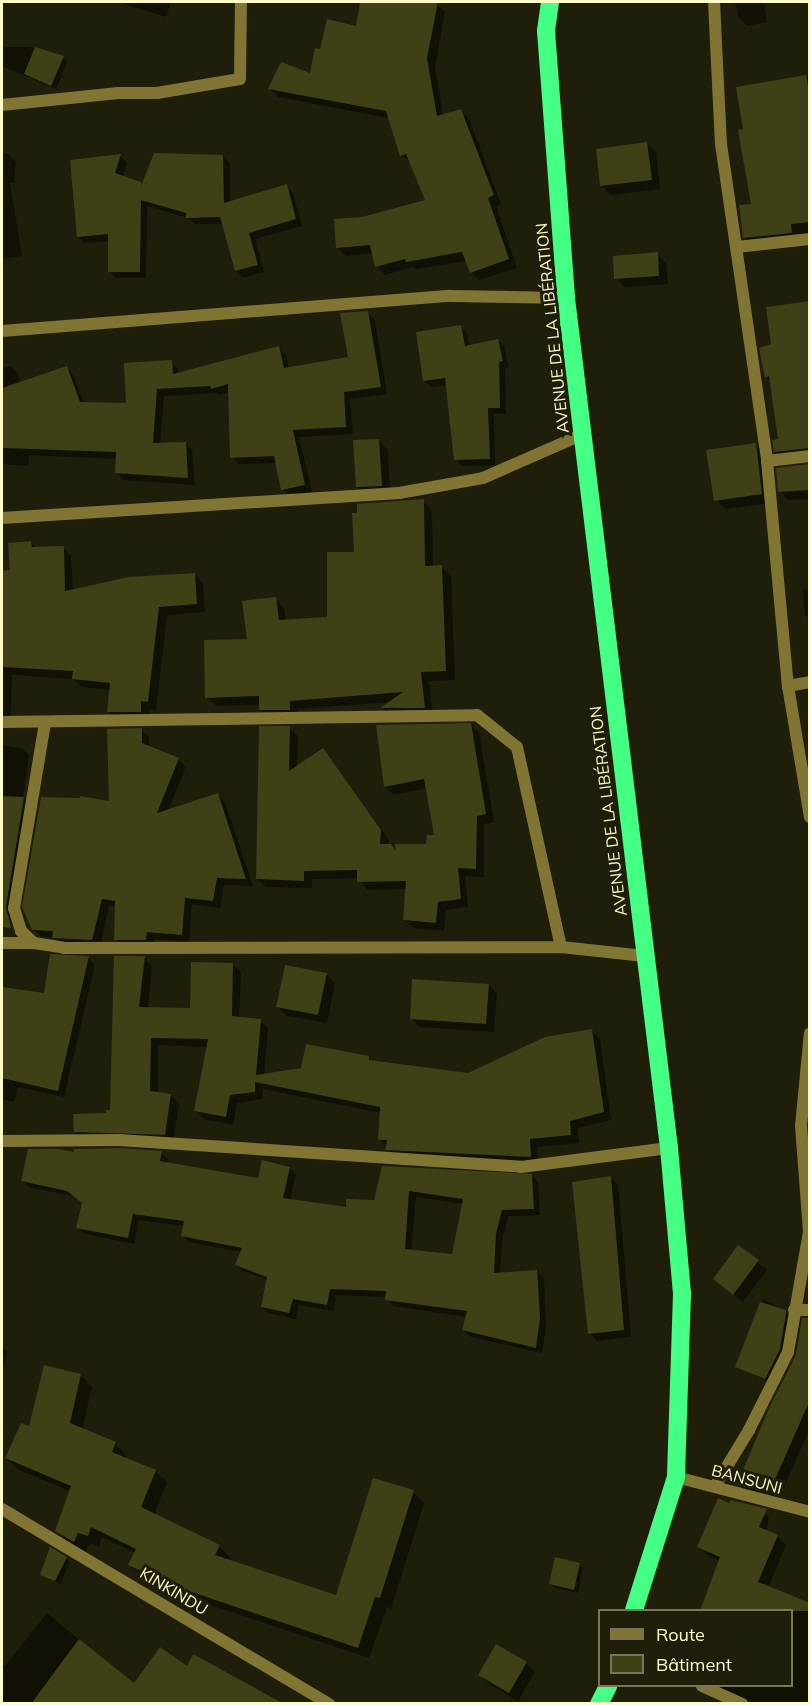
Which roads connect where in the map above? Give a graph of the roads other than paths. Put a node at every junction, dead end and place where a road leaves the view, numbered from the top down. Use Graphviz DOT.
graph roads {
  1 [pos="241,2"];
  2 [pos="550,2"];
  3 [pos="714,2"];
  4 [pos="2,105"];
  5 [pos="810,239"];
  6 [pos="737,247"];
  7 [pos="566,298"];
  8 [pos="2,331"];
  9 [pos="583,434"];
  10 [pos="810,456"];
  11 [pos="767,461"];
  12 [pos="2,518"];
  13 [pos="810,682"];
  14 [pos="788,686"];
  15 [pos="2,722"];
  16 [pos="45,723"];
  17 [pos="810,817"];
  18 [pos="2,943"];
  19 [pos="34,943"];
  20 [pos="561,947"];
  21 [pos="645,956"];
  22 [pos="810,1034"];
  23 [pos="805,1126"];
  24 [pos="2,1141"];
  25 [pos="669,1148"];
  26 [pos="794,1310"];
  27 [pos="810,1310"];
  28 [pos="676,1477"];
  29 [pos="715,1486"];
  30 [pos="2,1509"];
  31 [pos="810,1512"];
  32 [pos="635,1609"];
  33 [pos="608,1687"];
  34 [pos="704,1687"];
  35 [pos="329,1704"];
  36 [pos="599,1704"];
  37 [pos="742,1704"];
  1 -- 4 [label="street"];
  2 -- 7 [label="highway, AVENUE DE LA LIBÉRATION"];
  3 -- 6 [label="street"];
  5 -- 6 [label="street"];
  6 -- 11 [label="street"];
  7 -- 8 [label="street"];
  7 -- 9 [label="highway, AVENUE DE LA LIBÉRATION"];
  9 -- 12 [label="street"];
  9 -- 21 [label="highway, AVENUE DE LA LIBÉRATION"];
  10 -- 11 [label="street"];
  11 -- 14 [label="street"];
  13 -- 14 [label="street"];
  14 -- 17 [label="street"];
  15 -- 16 [label="street"];
  16 -- 19 [label="street"];
  16 -- 20 [label="street"];
  18 -- 19 [label="street"];
  19 -- 20 [label="street"];
  20 -- 21 [label="street"];
  21 -- 25 [label="highway, AVENUE DE LA LIBÉRATION"];
  22 -- 23 [label="street"];
  23 -- 26 [label="street"];
  24 -- 25 [label="street"];
  25 -- 28 [label="highway, AVENUE DE LA LIBÉRATION"];
  26 -- 27 [label="street"];
  26 -- 29 [label="street"];
  28 -- 29 [label="street, BANSUNI"];
  28 -- 32 [label="highway, AVENUE DE LA LIBÉRATION"];
  29 -- 31 [label="street, BANSUNI"];
  30 -- 35 [label="street, KINKINDU"];
  33 -- 36 [label="highway"];
  34 -- 37 [label="street"];
}
